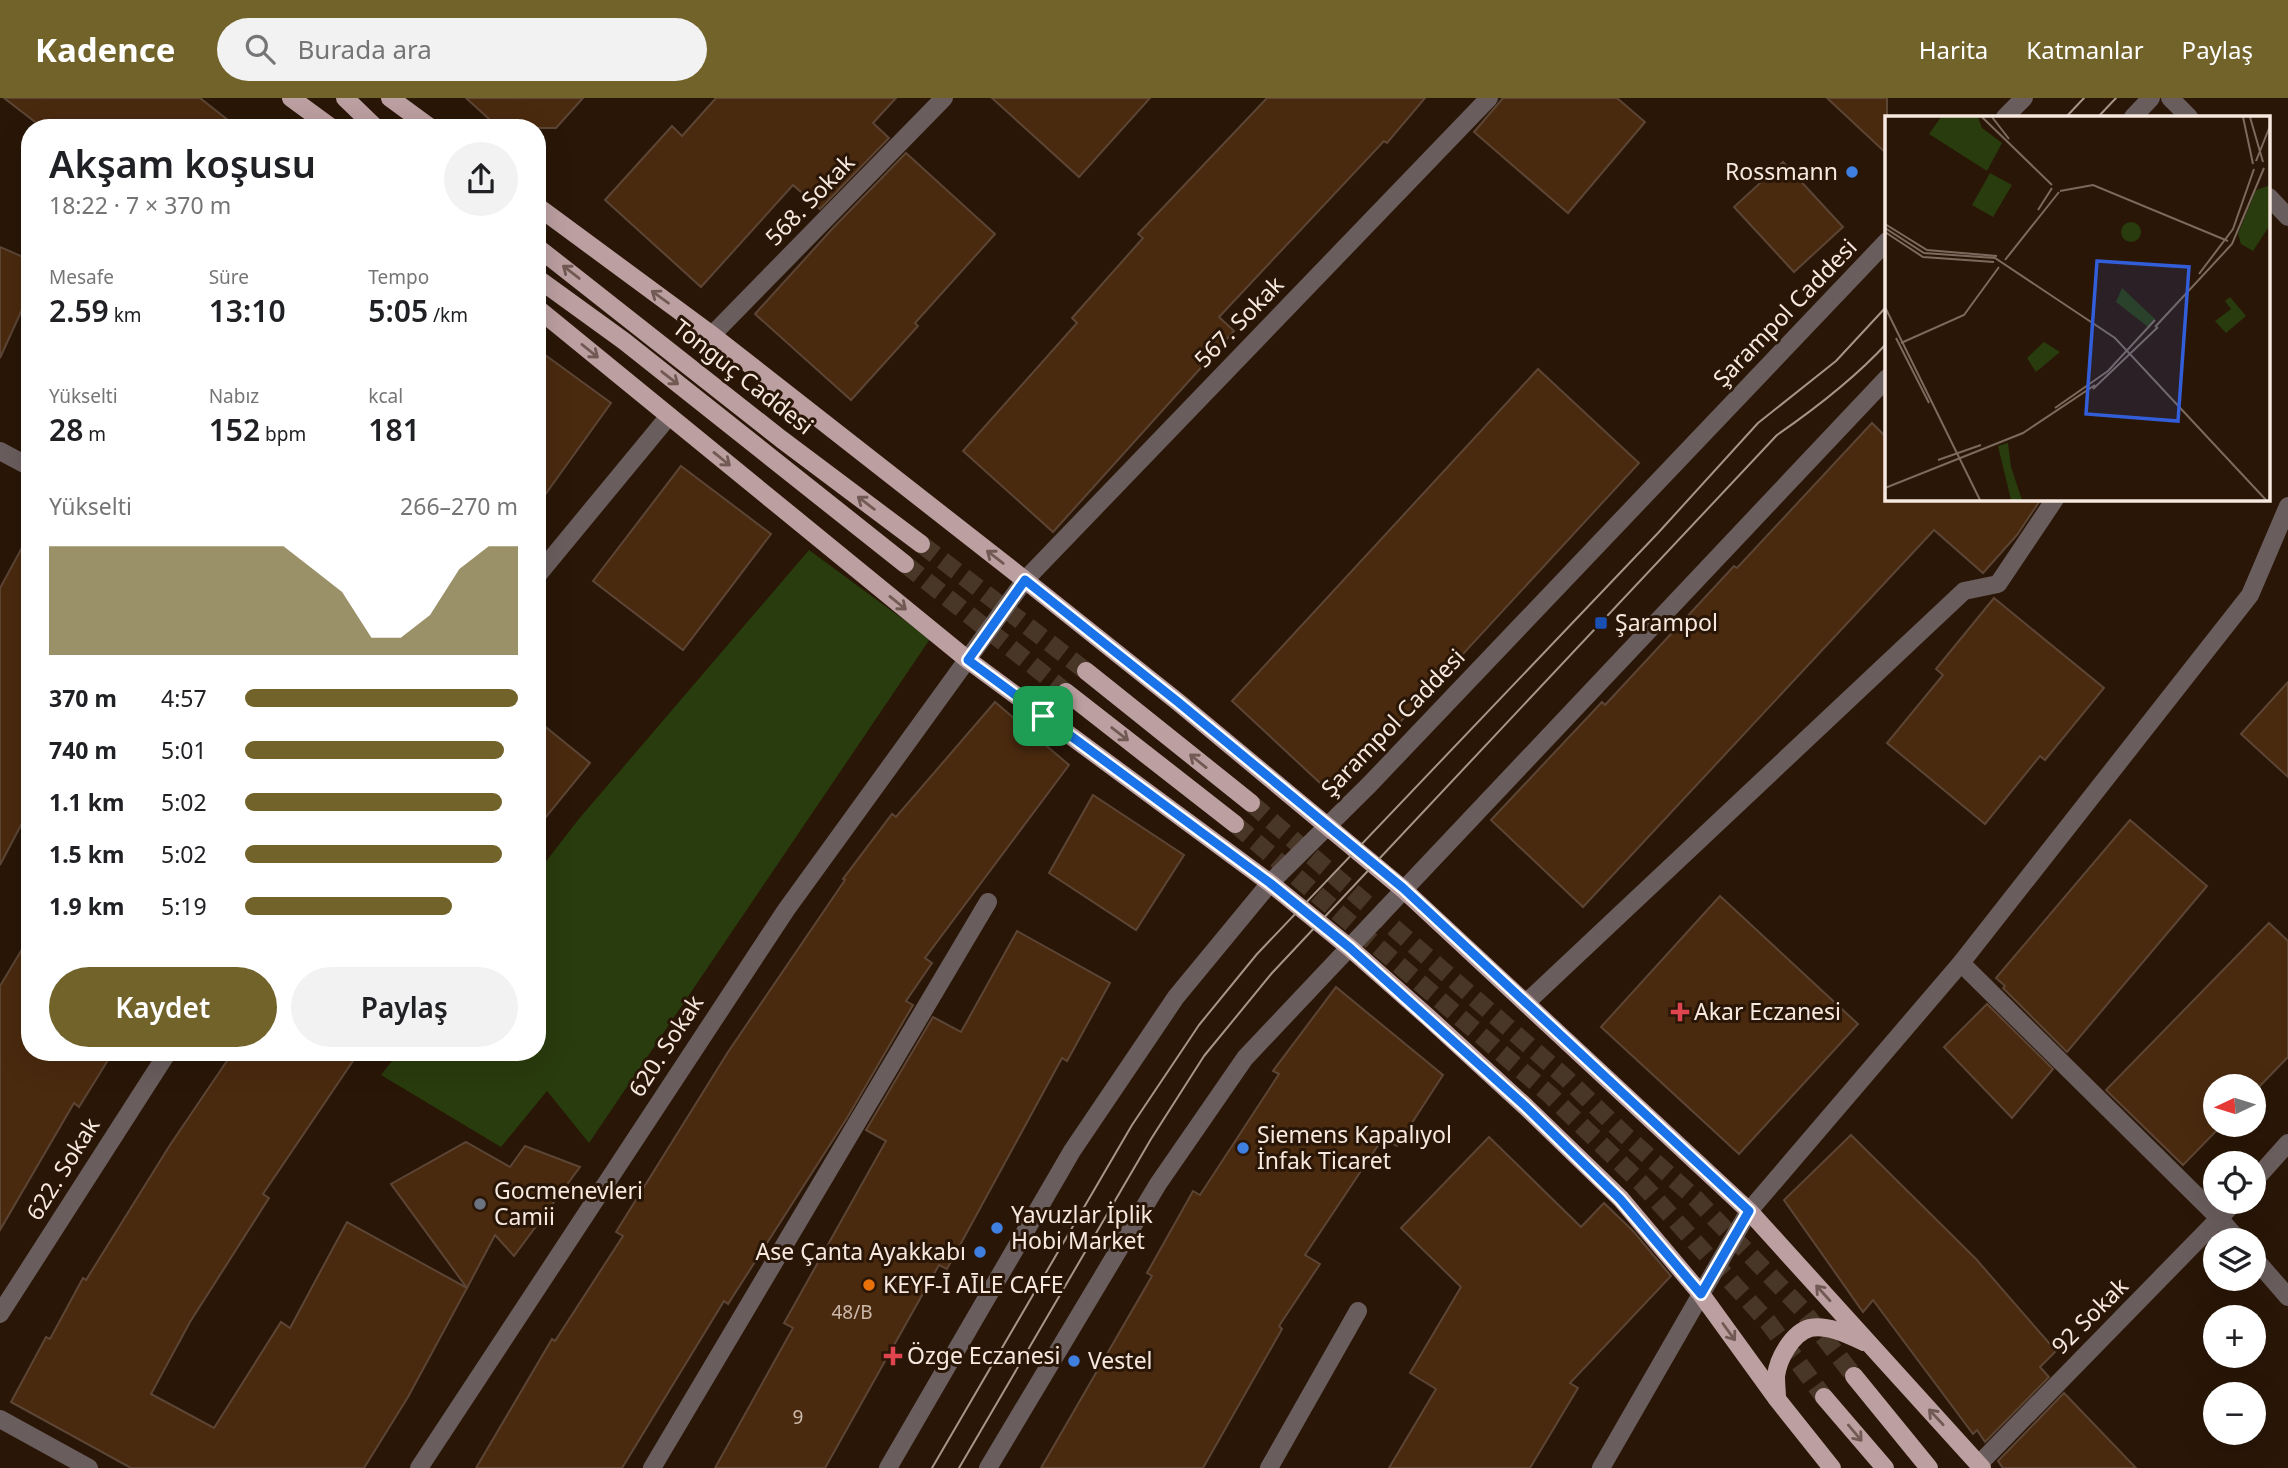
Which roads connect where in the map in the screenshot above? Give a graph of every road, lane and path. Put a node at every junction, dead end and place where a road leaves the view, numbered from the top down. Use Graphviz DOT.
graph roads {
  1 [pos="284,98"];
  2 [pos="291,98"];
  3 [pos="345,98"];
  4 [pos="390,98"];
  5 [pos="944,98"];
  6 [pos="1489,98"];
  7 [pos="2024,98"];
  8 [pos="2151,98"];
  9 [pos="2170,98"];
  10 [pos="2007,116"];
  11 [pos="2134,116"];
  12 [pos="2188,116"];
  13 [pos="308,119"];
  14 [pos="320,119"];
  15 [pos="367,119"];
  16 [pos="419,119"];
  17 [pos="2270,198"];
  18 [pos="546,213"];
  19 [pos="2288,217"];
  20 [pos="1885,243"];
  21 [pos="546,254"];
  22 [pos="546,285"];
  23 [pos="546,315"];
  24 [pos="712,335"];
  25 [pos="1885,380"];
  26 [pos="670,416"];
  27 [pos="0,451"];
  28 [pos="21,462"];
  29 [pos="2054,500"];
  30 [pos="2288,506"];
  31 [pos="921,544"];
  32 [pos="905,564"];
  33 [pos="546,565"];
  34 [pos="1025,580"];
  35 [pos="968,660"];
  36 [pos="1086,671"];
  37 [pos="1066,692"];
  38 [pos="1251,803"];
  39 [pos="1235,824"];
  40 [pos="1325,826"];
  41 [pos="1270,883"];
  42 [pos="1403,888"];
  43 [pos="988,902"];
  44 [pos="1350,948"];
  45 [pos="1961,963"];
  46 [pos="1527,1003"];
  47 [pos="163,1061"];
  48 [pos="2288,1143"];
  49 [pos="2266,1168"];
  50 [pos="1749,1211"];
  51 [pos="2224,1214"];
  52 [pos="2220,1219"];
  53 [pos="2228,1228"];
  54 [pos="2266,1272"];
  55 [pos="1701,1294"];
  56 [pos="2288,1297"];
  57 [pos="1358,1311"];
  58 [pos="0,1314"];
  59 [pos="1869,1344"];
  60 [pos="1854,1376"];
  61 [pos="1825,1397"];
  62 [pos="1777,1399"];
  63 [pos="0,1419"];
  64 [pos="1980,1466"];
  65 [pos="89,1468"];
  66 [pos="419,1468"];
  67 [pos="652,1468"];
  68 [pos="888,1468"];
  69 [pos="988,1468"];
  70 [pos="1269,1468"];
  71 [pos="1601,1468"];
  72 [pos="1832,1468"];
  73 [pos="1885,1468"];
  74 [pos="1929,1468"];
  1 -- 13 [label="main road"];
  2 -- 14 [label="main road"];
  3 -- 15 [label="main road"];
  4 -- 16 [label="main road"];
  5 -- 24 [label="street, 568. Sokak"];
  6 -- 34 [label="street, 567. Sokak"];
  7 -- 10 [label="street"];
  8 -- 11 [label="street"];
  9 -- 12 [label="street"];
  17 -- 19 [label="street"];
  24 -- 18 [label="main road, one-way"];
  20 -- 40 [label="street, Şarampol Caddesi"];
  31 -- 21 [label="main road, Tonguç Caddesi, one-way"];
  22 -- 32 [label="main road, Tonguç Caddesi, one-way"];
  23 -- 26 [label="main road, one-way"];
  34 -- 24 [label="main road, one-way"];
  25 -- 42 [label="street"];
  26 -- 33 [label="street"];
  26 -- 35 [label="main road, one-way"];
  27 -- 28 [label="street"];
  29 -- 46 [label="street"];
  30 -- 45 [label="street"];
  34 -- 35 [label="street, 567. Sokak"];
  34 -- 40 [label="main road"];
  35 -- 41 [label="main road"];
  35 -- 66 [label="street, 620. Sokak"];
  38 -- 36 [label="main road, one-way"];
  37 -- 39 [label="main road, one-way"];
  40 -- 41 [label="street, Şarampol Caddesi"];
  40 -- 42 [label="main road"];
  41 -- 44 [label="main road"];
  41 -- 68 [label="street, Şarampol Caddesi"];
  42 -- 44 [label="street"];
  42 -- 46 [label="main road"];
  43 -- 67 [label="street"];
  44 -- 55 [label="main road"];
  44 -- 69 [label="street"];
  45 -- 50 [label="street"];
  45 -- 52 [label="street"];
  46 -- 50 [label="main road"];
  47 -- 58 [label="street, 622. Sokak"];
  48 -- 49 [label="street"];
  50 -- 55 [label="street"];
  59 -- 50 [label="main road, one-way"];
  51 -- 52 [label="street, 92 Sokak"];
  52 -- 53 [label="street"];
  52 -- 64 [label="street, 92 Sokak"];
  54 -- 56 [label="street"];
  55 -- 62 [label="main road, one-way"];
  55 -- 71 [label="street"];
  57 -- 70 [label="street"];
  59 -- 62 [label="main road"];
  64 -- 59 [label="main road, one-way"];
  60 -- 74 [label="main road"];
  61 -- 73 [label="main road, one-way"];
  62 -- 72 [label="main road"];
  63 -- 65 [label="street"];
}
